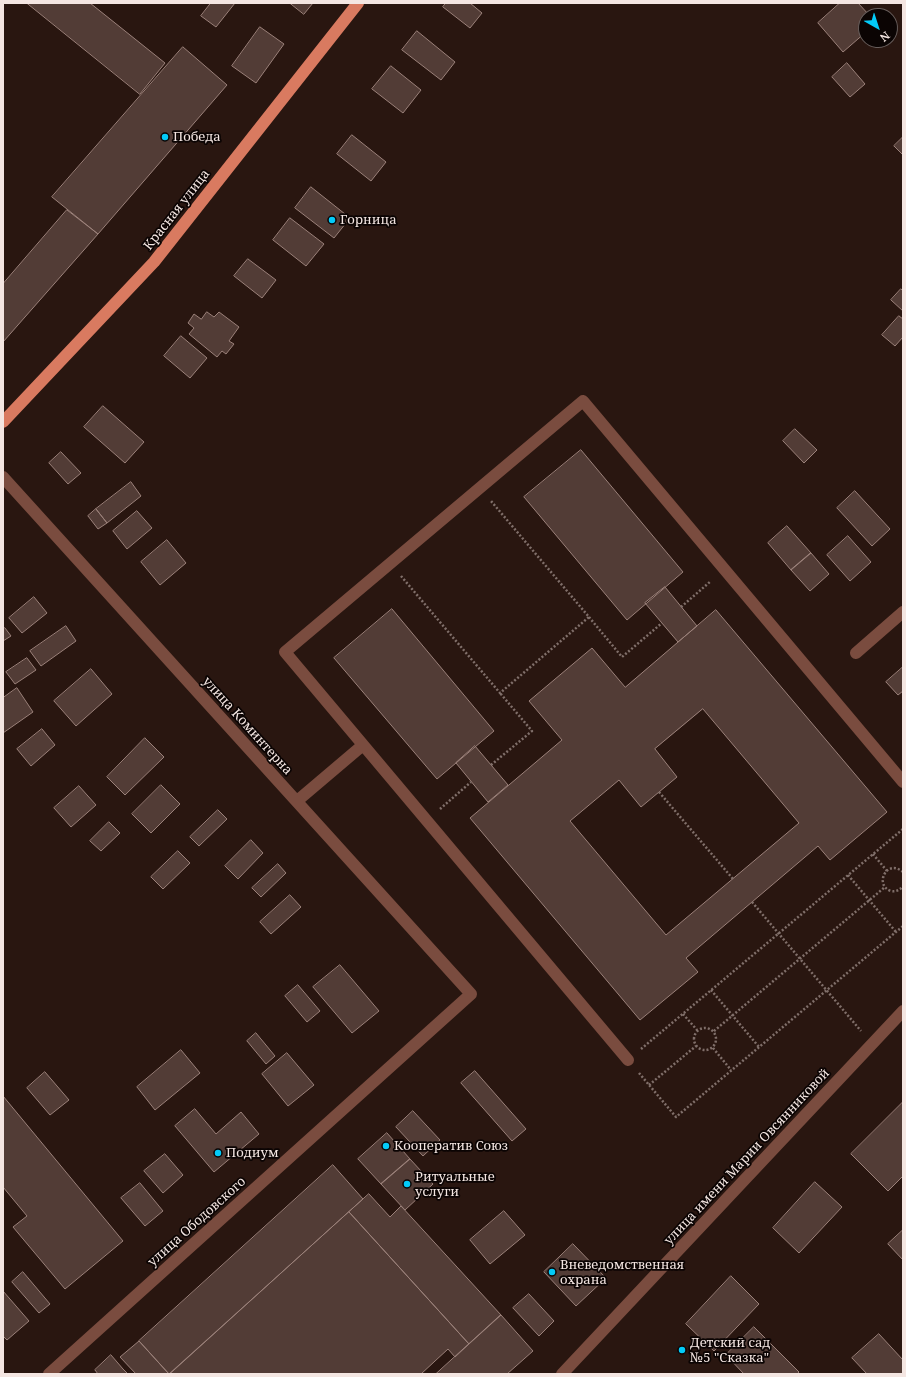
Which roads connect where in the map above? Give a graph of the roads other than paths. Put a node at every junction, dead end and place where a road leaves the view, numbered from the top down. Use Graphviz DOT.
graph roads {
  1 [pos="358,3"];
  2 [pos="3,422"];
  3 [pos="3,477"];
  4 [pos="903,612"];
  5 [pos="856,653"];
  6 [pos="363,744"];
  7 [pos="903,782"];
  8 [pos="296,801"];
  9 [pos="471,994"];
  10 [pos="903,1011"];
  11 [pos="628,1060"];
  12 [pos="49,1374"];
  13 [pos="562,1374"];
  1 -- 2 [label="main road, Красная улица"];
  3 -- 8 [label="street, улица Коминтерна"];
  4 -- 5 [label="street"];
  6 -- 7 [label="street"];
  6 -- 8 [label="street"];
  6 -- 11 [label="street"];
  8 -- 9 [label="street, улица Коминтерна"];
  9 -- 12 [label="street, улица Ободовского"];
  10 -- 13 [label="street, улица имени Марии Овсянниковой"];
}
